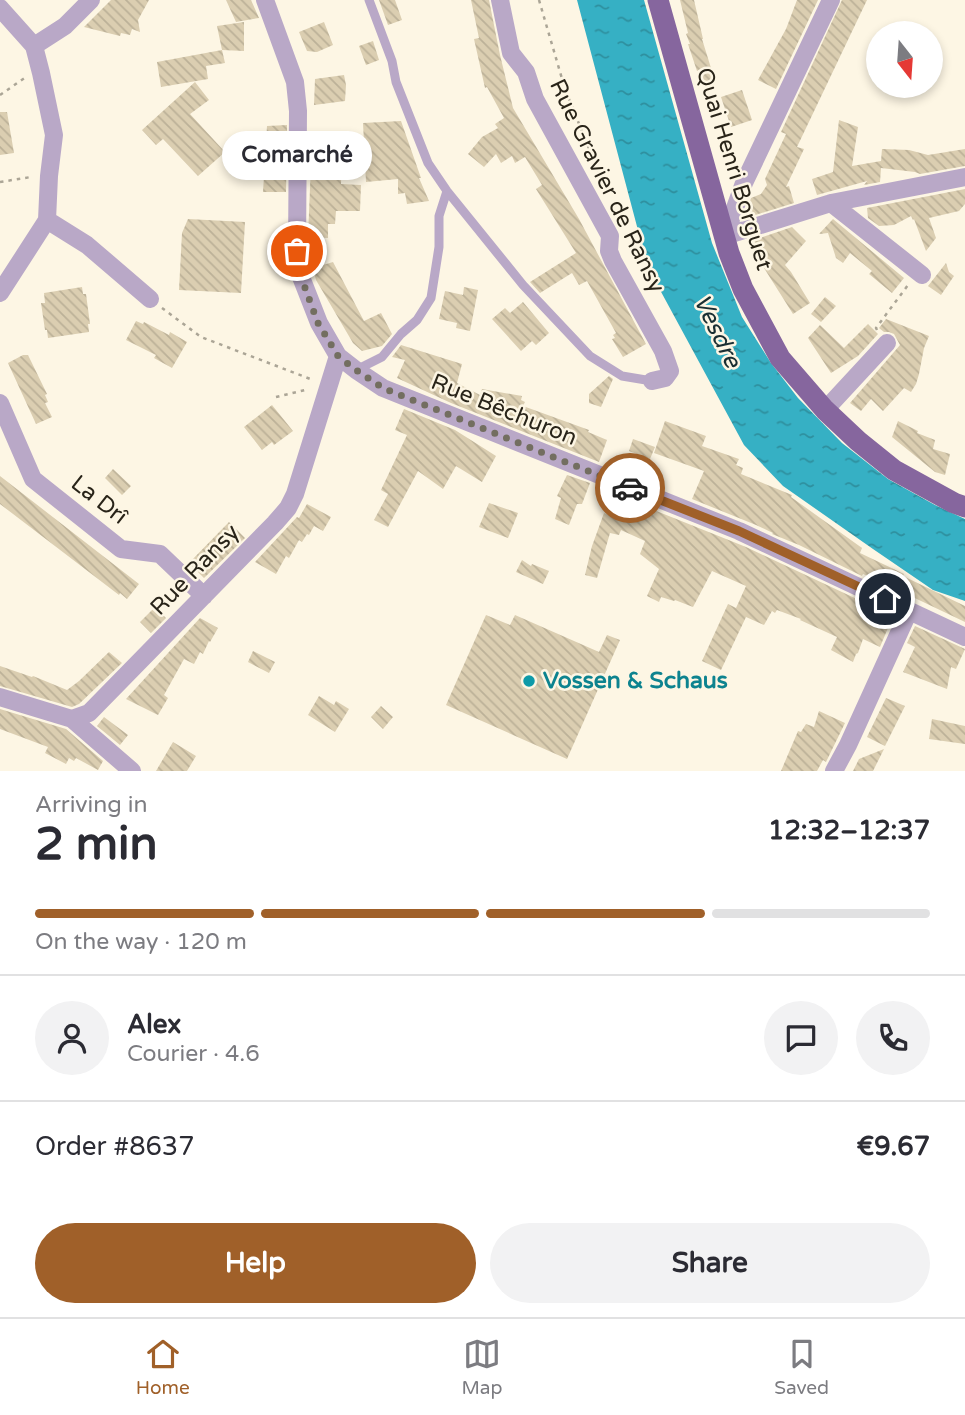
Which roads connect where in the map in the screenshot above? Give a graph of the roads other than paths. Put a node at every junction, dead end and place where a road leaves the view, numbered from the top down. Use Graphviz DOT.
graph roads {
  1 [pos="91,0"];
  2 [pos="265,0"];
  3 [pos="369,0"];
  4 [pos="500,0"];
  5 [pos="658,0"];
  6 [pos="831,0"];
  7 [pos="0,8"];
  8 [pos="34,46"];
  9 [pos="965,177"];
  10 [pos="447,191"];
  11 [pos="831,204"];
  12 [pos="47,220"];
  13 [pos="725,236"];
  14 [pos="919,272"];
  15 [pos="0,293"];
  16 [pos="150,299"];
  17 [pos="887,343"];
  18 [pos="338,356"];
  19 [pos="356,370"];
  20 [pos="652,381"];
  21 [pos="0,403"];
  22 [pos="825,410"];
  23 [pos="965,507"];
  24 [pos="204,596"];
  25 [pos="909,611"];
  26 [pos="965,637"];
  27 [pos="0,697"];
  28 [pos="72,719"];
  29 [pos="132,771"];
  30 [pos="834,771"];
  1 -- 8 [label="street"];
  2 -- 18 [label="street"];
  3 -- 10 [label="lane"];
  4 -- 20 [label="street, Rue Gravier de Ransy"];
  5 -- 13 [label="main road, Quai Henri Borguet"];
  6 -- 13 [label="street"];
  7 -- 8 [label="street"];
  8 -- 12 [label="street"];
  9 -- 11 [label="street"];
  10 -- 19 [label="lane"];
  10 -- 20 [label="lane"];
  11 -- 13 [label="street"];
  11 -- 14 [label="street"];
  12 -- 15 [label="street"];
  12 -- 16 [label="street"];
  13 -- 22 [label="main road, Quai Henri Borguet"];
  17 -- 22 [label="street"];
  18 -- 19 [label="street, Rue Bêchuron"];
  18 -- 24 [label="street, Rue Ransy"];
  19 -- 25 [label="street, Rue Bêchuron"];
  21 -- 24 [label="street, La Drî"];
  22 -- 23 [label="main road, Quai Henri Borguet"];
  24 -- 28 [label="street, Rue Ransy"];
  25 -- 26 [label="street, Rue Bêchuron"];
  25 -- 30 [label="street"];
  27 -- 28 [label="street"];
  28 -- 29 [label="street"];
}
